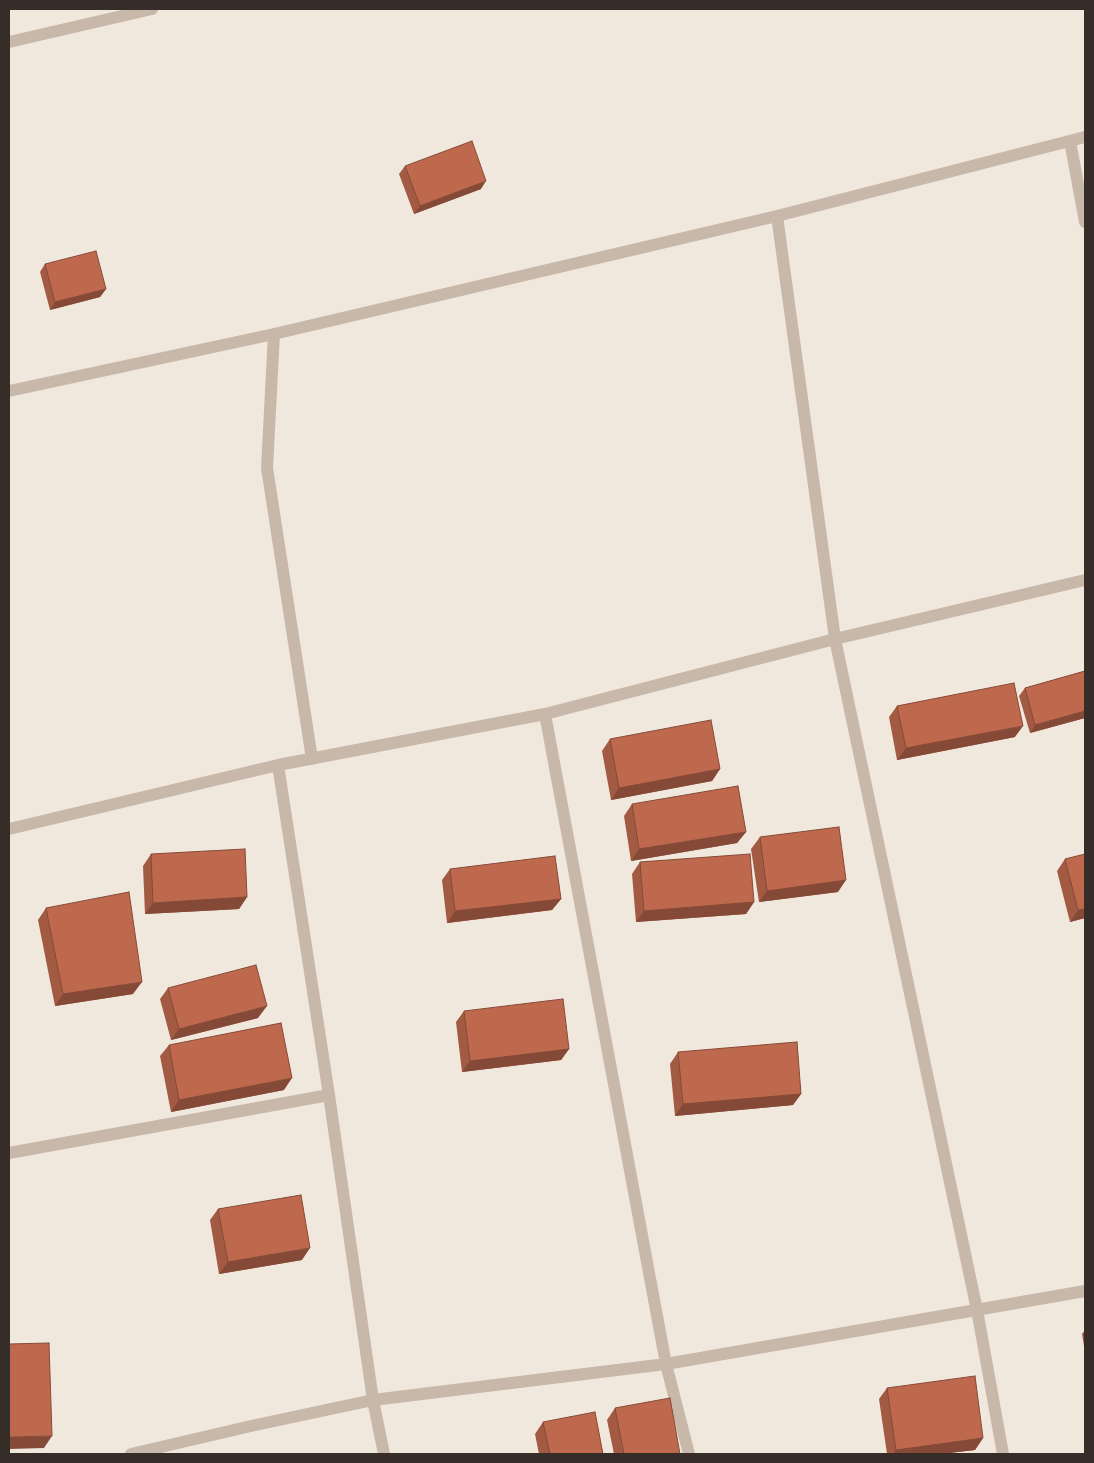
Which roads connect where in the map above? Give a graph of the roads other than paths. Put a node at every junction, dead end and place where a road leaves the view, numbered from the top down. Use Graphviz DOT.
graph roads {
  1 [pos="152,9"];
  2 [pos="9,42"];
  3 [pos="1085,138"];
  4 [pos="1070,141"];
  5 [pos="777,216"];
  6 [pos="1085,222"];
  7 [pos="274,334"];
  8 [pos="9,390"];
  9 [pos="1085,580"];
  10 [pos="835,639"];
  11 [pos="545,714"];
  12 [pos="312,759"];
  13 [pos="278,766"];
  14 [pos="9,828"];
  15 [pos="329,1095"];
  16 [pos="9,1153"];
  17 [pos="1085,1291"];
  18 [pos="977,1310"];
  19 [pos="666,1364"];
  20 [pos="373,1400"];
  21 [pos="131,1454"];
  22 [pos="384,1454"];
  23 [pos="689,1454"];
  24 [pos="1003,1454"];
  1 -- 2 [label="street"];
  3 -- 4 [label="street"];
  4 -- 5 [label="street"];
  4 -- 6 [label="street"];
  5 -- 7 [label="street"];
  5 -- 10 [label="street"];
  7 -- 8 [label="street"];
  7 -- 12 [label="street"];
  9 -- 10 [label="street"];
  10 -- 11 [label="street"];
  10 -- 18 [label="street"];
  11 -- 12 [label="street"];
  11 -- 19 [label="street"];
  12 -- 13 [label="street"];
  13 -- 14 [label="street"];
  13 -- 15 [label="street"];
  15 -- 16 [label="street"];
  15 -- 20 [label="street"];
  17 -- 18 [label="street"];
  18 -- 19 [label="street"];
  18 -- 24 [label="street"];
  19 -- 20 [label="street"];
  19 -- 23 [label="street"];
  20 -- 21 [label="street"];
  20 -- 22 [label="street"];
}
